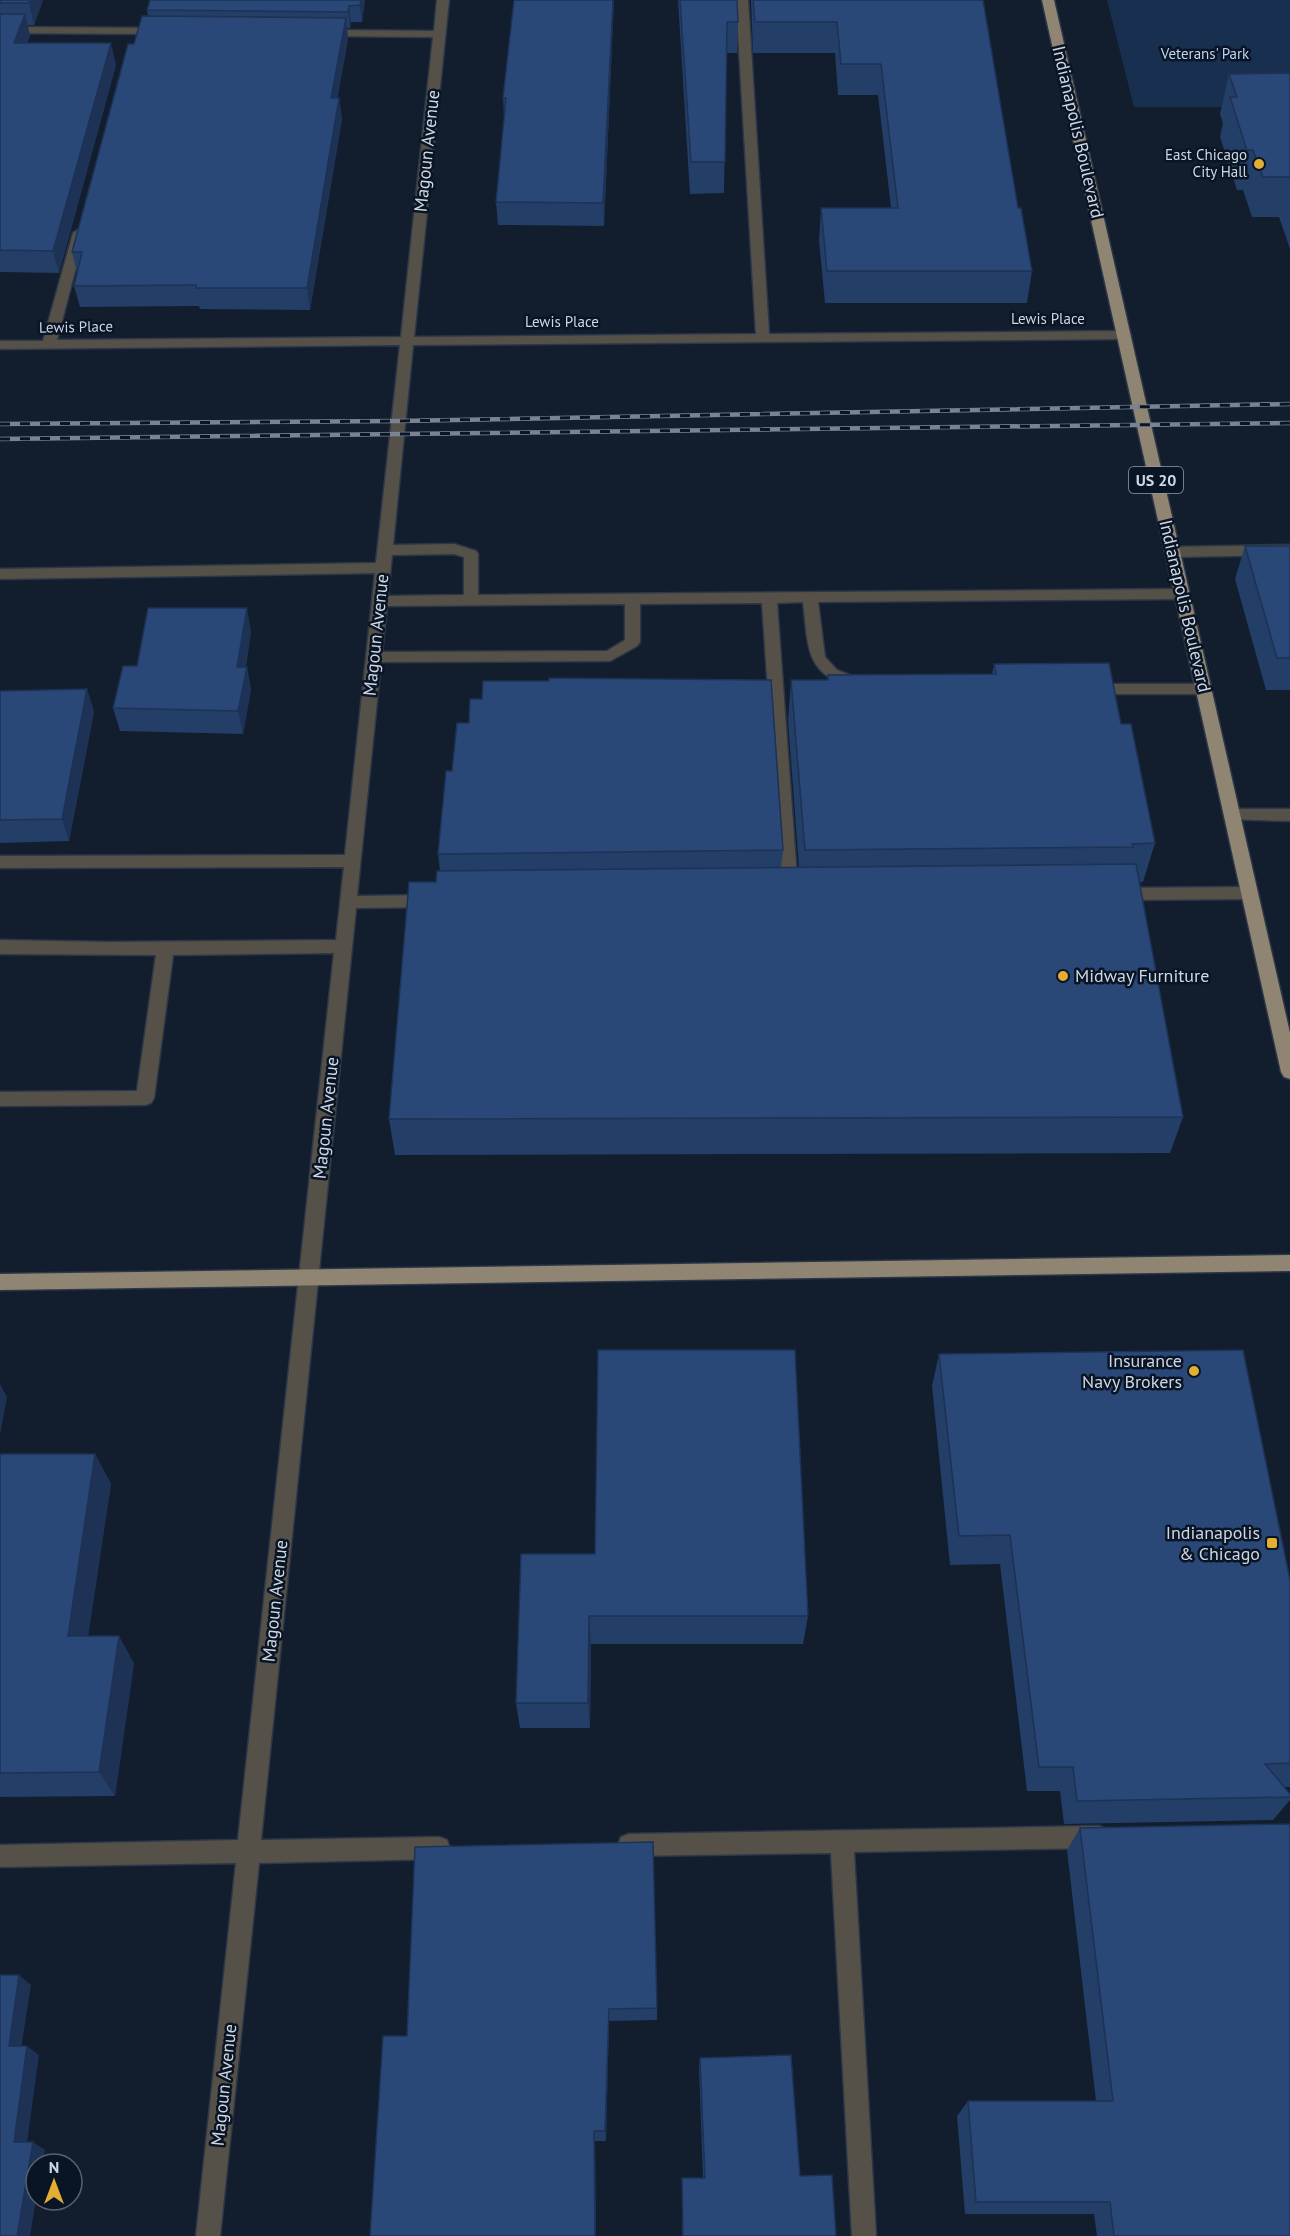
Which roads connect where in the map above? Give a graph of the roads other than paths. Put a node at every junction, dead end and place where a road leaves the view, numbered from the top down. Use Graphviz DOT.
graph roads {
  1 [pos="443,0"];
  2 [pos="742,0"];
  3 [pos="754,0"];
  4 [pos="1048,0"];
  5 [pos="0,30"];
  6 [pos="168,31"];
  7 [pos="309,33"];
  8 [pos="439,34"];
  9 [pos="82,221"];
  10 [pos="1124,335"];
  11 [pos="763,338"];
  12 [pos="407,340"];
  13 [pos="49,344"];
  14 [pos="0,345"];
  15 [pos="385,550"];
  16 [pos="1290,550"];
  17 [pos="1172,552"];
  18 [pos="383,568"];
  19 [pos="0,574"];
  20 [pos="1182,594"];
  21 [pos="770,598"];
  22 [pos="810,598"];
  23 [pos="633,599"];
  24 [pos="471,600"];
  25 [pos="380,601"];
  26 [pos="374,657"];
  27 [pos="869,689"];
  28 [pos="1072,689"];
  29 [pos="1203,689"];
  30 [pos="1290,815"];
  31 [pos="1232,816"];
  32 [pos="352,861"];
  33 [pos="0,862"];
  34 [pos="1250,893"];
  35 [pos="1097,894"];
  36 [pos="790,897"];
  37 [pos="444,901"];
  38 [pos="348,902"];
  39 [pos="0,946"];
  40 [pos="344,946"];
  41 [pos="165,948"];
  42 [pos="1290,1072"];
  43 [pos="0,1099"];
  44 [pos="1290,1263"];
  45 [pos="309,1275"];
  46 [pos="0,1282"];
  47 [pos="1125,1836"];
  48 [pos="842,1842"];
  49 [pos="604,1845"];
  50 [pos="462,1848"];
  51 [pos="249,1851"];
  52 [pos="0,1856"];
  53 [pos="208,2236"];
  54 [pos="864,2236"];
  1 -- 8 [label="street, Magoun Avenue"];
  2 -- 3 [label="street"];
  2 -- 11 [label="street"];
  4 -- 10 [label="main road, Indianapolis Boulevard / US 20"];
  5 -- 6 [label="street"];
  7 -- 8 [label="street"];
  8 -- 12 [label="street, Magoun Avenue"];
  9 -- 13 [label="street"];
  10 -- 11 [label="street, Lewis Place"];
  10 -- 17 [label="main road, Indianapolis Boulevard / US 20"];
  11 -- 12 [label="street, Lewis Place"];
  12 -- 13 [label="street, Lewis Place"];
  12 -- 15 [label="street, Magoun Avenue"];
  13 -- 14 [label="street, Lewis Place"];
  15 -- 18 [label="street, Magoun Avenue"];
  15 -- 24 [label="street"];
  16 -- 17 [label="street"];
  17 -- 20 [label="main road, Indianapolis Boulevard / US 20"];
  18 -- 19 [label="street"];
  18 -- 25 [label="street, Magoun Avenue"];
  20 -- 22 [label="street"];
  20 -- 29 [label="main road, Indianapolis Boulevard / US 20"];
  21 -- 22 [label="street"];
  21 -- 23 [label="street"];
  21 -- 36 [label="street"];
  22 -- 27 [label="street"];
  23 -- 24 [label="street"];
  23 -- 26 [label="street"];
  24 -- 25 [label="street"];
  25 -- 26 [label="street, Magoun Avenue"];
  26 -- 32 [label="street, Magoun Avenue"];
  28 -- 29 [label="street"];
  29 -- 31 [label="main road, Indianapolis Boulevard / US 20"];
  30 -- 31 [label="street"];
  31 -- 34 [label="main road, Indianapolis Boulevard / US 20"];
  32 -- 33 [label="street"];
  32 -- 38 [label="street, Magoun Avenue"];
  34 -- 35 [label="street"];
  34 -- 42 [label="main road, Indianapolis Boulevard / US 20"];
  37 -- 38 [label="street"];
  38 -- 40 [label="street, Magoun Avenue"];
  39 -- 41 [label="street"];
  40 -- 41 [label="street"];
  40 -- 45 [label="street, Magoun Avenue"];
  41 -- 43 [label="street"];
  44 -- 45 [label="main road"];
  45 -- 46 [label="main road"];
  45 -- 51 [label="street, Magoun Avenue"];
  47 -- 48 [label="street"];
  48 -- 49 [label="street"];
  48 -- 54 [label="street"];
  50 -- 51 [label="street"];
  51 -- 52 [label="street"];
  51 -- 53 [label="street, Magoun Avenue"];
}
